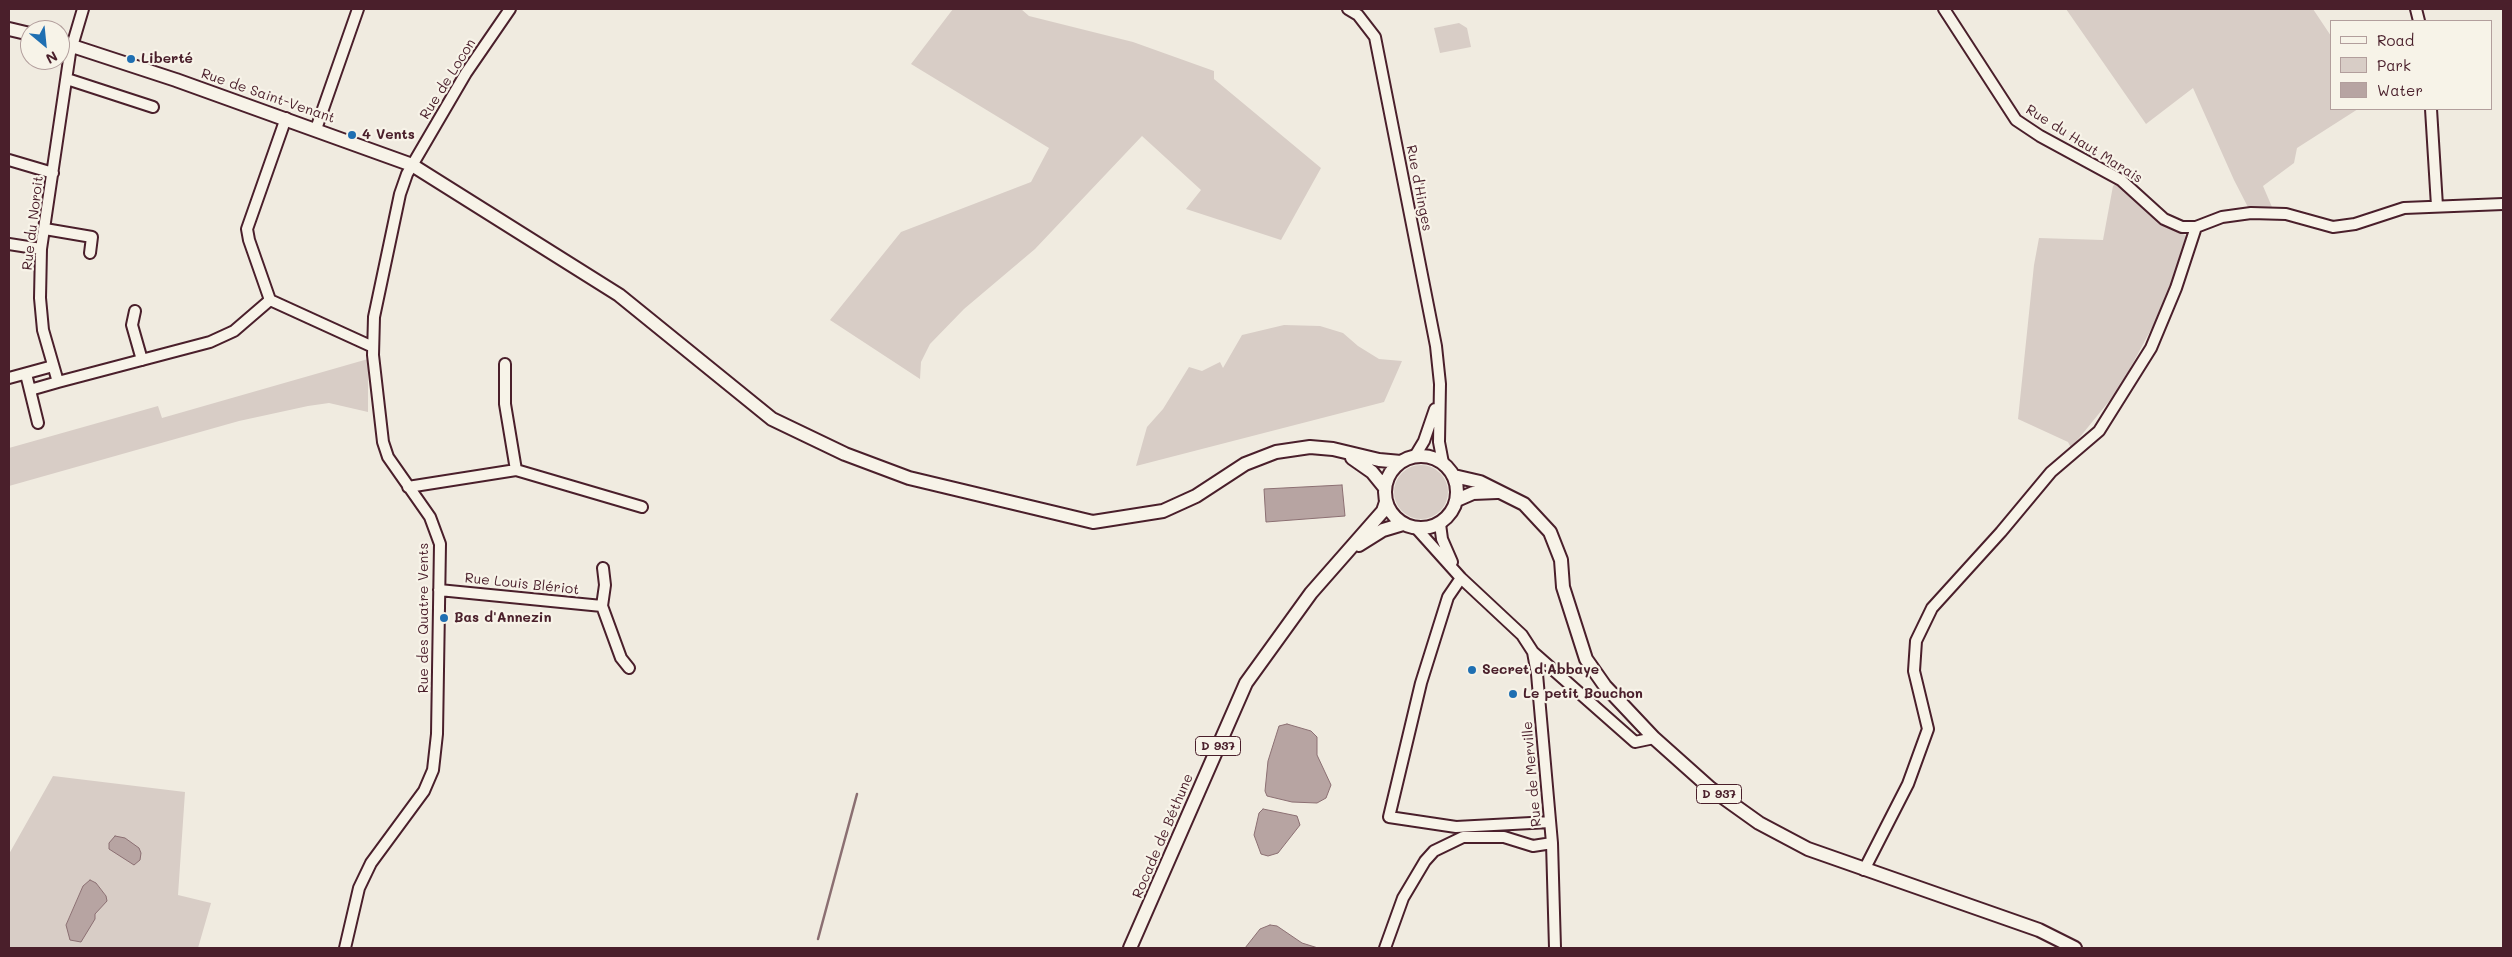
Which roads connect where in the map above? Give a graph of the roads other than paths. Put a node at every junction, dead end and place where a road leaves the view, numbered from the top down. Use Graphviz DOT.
graph roads {
  1 [pos="83,9"];
  2 [pos="358,9"];
  3 [pos="510,9"];
  4 [pos="1348,9"];
  5 [pos="1944,9"];
  6 [pos="70,36"];
  7 [pos="70,45"];
  8 [pos="67,70"];
  9 [pos="67,79"];
  10 [pos="153,107"];
  11 [pos="2431,110"];
  12 [pos="286,118"];
  13 [pos="316,129"];
  14 [pos="9,160"];
  15 [pos="412,164"];
  16 [pos="53,173"];
  17 [pos="2503,204"];
  18 [pos="2437,206"];
  19 [pos="2196,227"];
  20 [pos="46,230"];
  21 [pos="9,244"];
  22 [pos="41,249"];
  23 [pos="90,253"];
  24 [pos="270,300"];
  25 [pos="135,311"];
  26 [pos="373,351"];
  27 [pos="142,360"];
  28 [pos="505,364"];
  29 [pos="53,366"];
  30 [pos="26,374"];
  31 [pos="9,378"];
  32 [pos="58,382"];
  33 [pos="1440,384"];
  34 [pos="30,390"];
  35 [pos="38,424"];
  36 [pos="1333,449"];
  37 [pos="1415,456"];
  38 [pos="1401,462"];
  39 [pos="1443,463"];
  40 [pos="516,470"];
  41 [pos="1454,476"];
  42 [pos="408,487"];
  43 [pos="1385,488"];
  44 [pos="1497,492"];
  45 [pos="1457,500"];
  46 [pos="1386,502"];
  47 [pos="642,507"];
  48 [pos="1403,524"];
  49 [pos="1440,524"];
  50 [pos="1417,528"];
  51 [pos="1337,561"];
  52 [pos="603,568"];
  53 [pos="1458,574"];
  54 [pos="439,590"];
  55 [pos="602,606"];
  56 [pos="1532,652"];
  57 [pos="629,668"];
  58 [pos="1654,738"];
  59 [pos="1550,822"];
  60 [pos="1552,843"];
  61 [pos="1864,870"];
  62 [pos="345,948"];
  63 [pos="1130,948"];
  64 [pos="1385,948"];
  65 [pos="1555,948"];
  66 [pos="2075,948"];
  1 -- 6 [label="street, Rue du Noroit"];
  2 -- 13 [label="street"];
  3 -- 15 [label="street, Rue de Locon"];
  4 -- 33 [label="street, Rue d'Hinges"];
  5 -- 19 [label="street, Rue du Haut Marais"];
  7 -- 12 [label="main road, Rue de Saint-Venant"];
  8 -- 9 [label="street, Rue du Noroit"];
  9 -- 10 [label="street"];
  9 -- 16 [label="street, Rue du Noroit"];
  11 -- 18 [label="street"];
  12 -- 13 [label="main road, Rue de Saint-Venant"];
  12 -- 24 [label="street"];
  13 -- 15 [label="main road, Rue de Saint-Venant"];
  14 -- 16 [label="street"];
  15 -- 26 [label="street, Rue des Quatre Vents"];
  15 -- 36 [label="main road, Rue de Saint-Venant"];
  16 -- 20 [label="street, Rue du Noroit"];
  17 -- 18 [label="street"];
  18 -- 19 [label="street"];
  19 -- 61 [label="street"];
  20 -- 22 [label="street, Rue du Noroit"];
  20 -- 23 [label="street"];
  21 -- 22 [label="street"];
  22 -- 29 [label="street, Rue du Noroit"];
  24 -- 26 [label="street"];
  24 -- 27 [label="street"];
  25 -- 27 [label="street"];
  26 -- 42 [label="street, Rue des Quatre Vents"];
  27 -- 32 [label="street"];
  28 -- 40 [label="street"];
  29 -- 30 [label="street"];
  29 -- 32 [label="street, Rue du Noroit"];
  30 -- 31 [label="street"];
  30 -- 34 [label="street"];
  32 -- 34 [label="street"];
  33 -- 37 [label="street, Rue d'Hinges"];
  33 -- 39 [label="street, Rue d'Hinges"];
  34 -- 35 [label="street"];
  36 -- 38 [label="main road"];
  36 -- 43 [label="main road"];
  37 -- 38 [label="main road"];
  37 -- 39 [label="main road"];
  38 -- 43 [label="main road"];
  39 -- 41 [label="main road"];
  40 -- 42 [label="street"];
  40 -- 47 [label="street"];
  41 -- 44 [label="main road, D 937"];
  41 -- 45 [label="main road"];
  42 -- 54 [label="street, Rue des Quatre Vents"];
  43 -- 46 [label="main road"];
  44 -- 45 [label="main road, D 937"];
  44 -- 58 [label="main road, D 937"];
  45 -- 49 [label="main road"];
  46 -- 48 [label="main road"];
  46 -- 51 [label="main road, Rocade de Béthune / D 937"];
  48 -- 50 [label="main road"];
  48 -- 51 [label="main road, Rocade de Béthune / D 937"];
  49 -- 50 [label="main road"];
  49 -- 53 [label="street, Rue de Merville"];
  50 -- 53 [label="street, Rue de Merville"];
  51 -- 63 [label="main road, Rocade de Béthune / D 937"];
  52 -- 55 [label="street"];
  53 -- 56 [label="street, Rue de Merville"];
  53 -- 59 [label="street"];
  54 -- 55 [label="street, Rue Louis Blériot"];
  54 -- 62 [label="street, Rue des Quatre Vents"];
  55 -- 57 [label="street"];
  56 -- 58 [label="street"];
  56 -- 59 [label="street, Rue de Merville"];
  58 -- 61 [label="main road, D 937"];
  59 -- 60 [label="street, Rue de Merville"];
  60 -- 64 [label="street"];
  60 -- 65 [label="street, Rue de Merville"];
  61 -- 66 [label="main road, D 937"];
}
